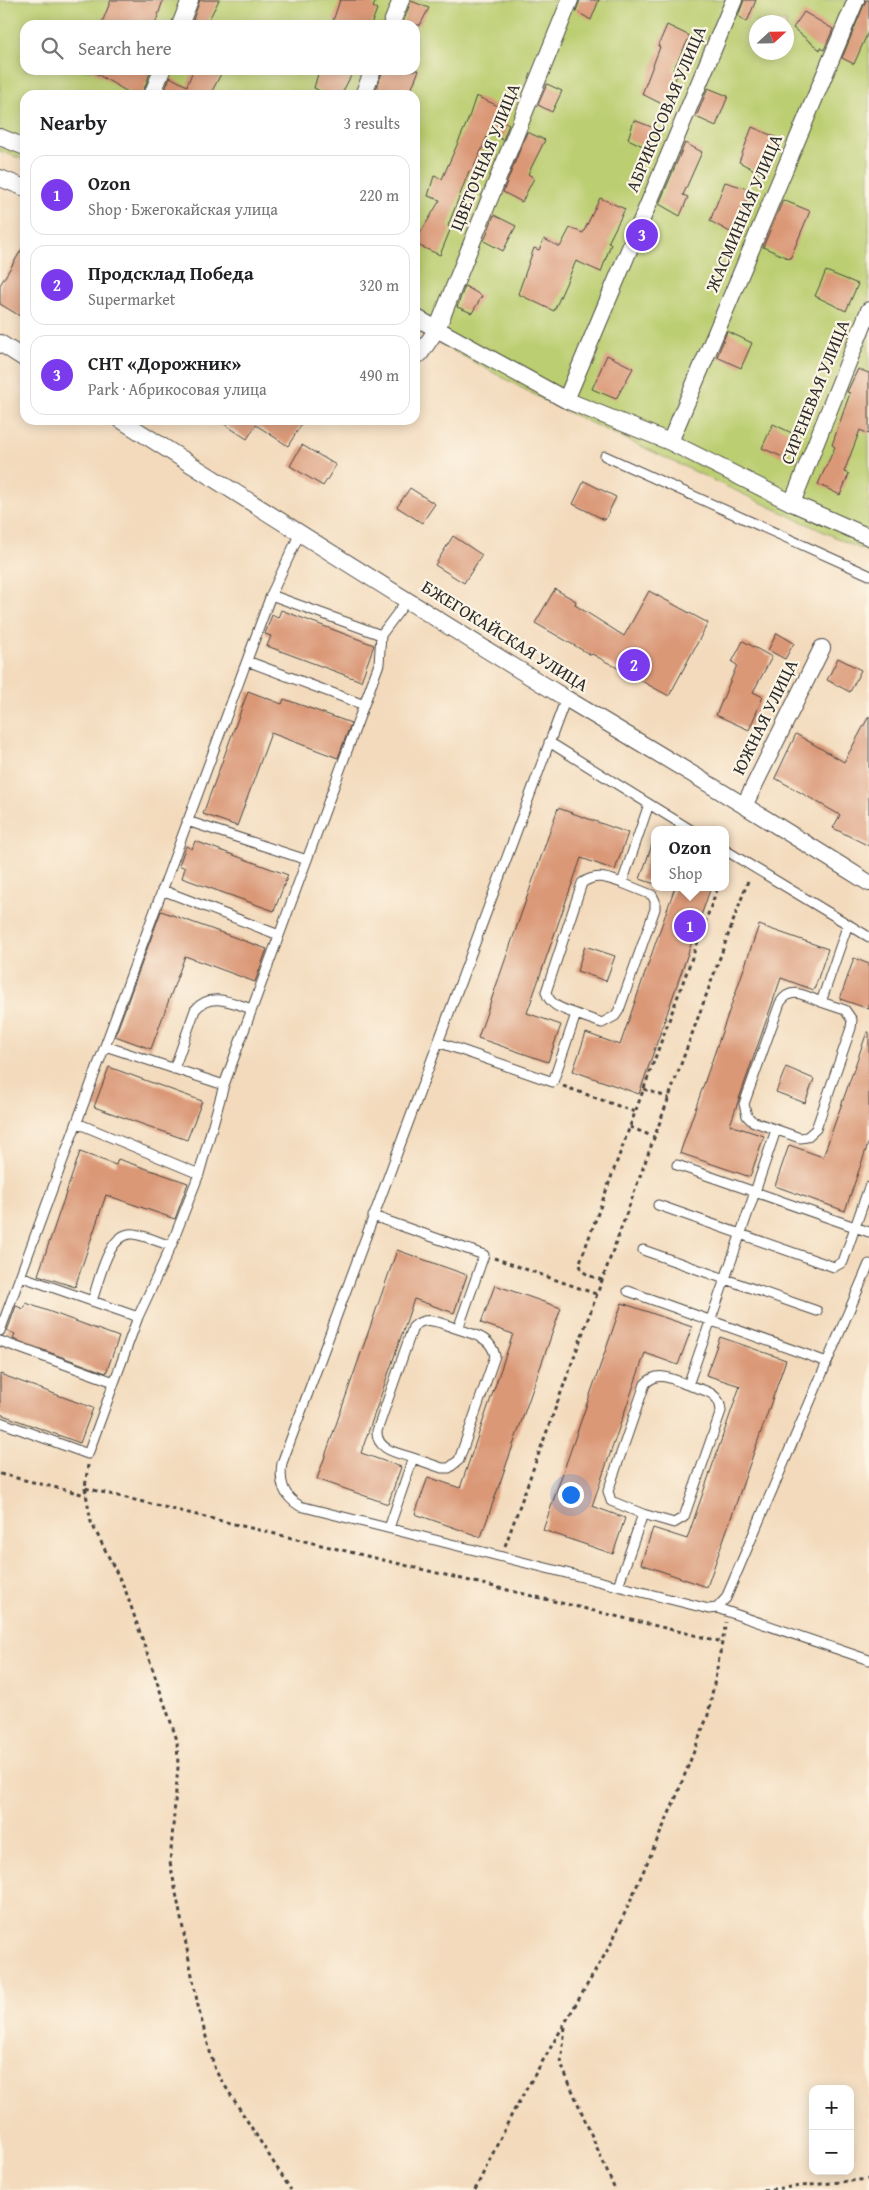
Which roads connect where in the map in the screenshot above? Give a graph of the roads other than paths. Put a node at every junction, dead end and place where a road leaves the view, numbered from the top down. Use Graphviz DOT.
graph roads {
  1 [pos="190,0"];
  2 [pos="401,0"];
  3 [pos="570,0"];
  4 [pos="734,0"];
  5 [pos="856,0"];
  6 [pos="182,20"];
  7 [pos="393,20"];
  8 [pos="160,75"];
  9 [pos="371,75"];
  10 [pos="154,90"];
  11 [pos="365,90"];
  12 [pos="0,137"];
  13 [pos="20,145"];
  14 [pos="0,178"];
  15 [pos="20,186"];
  16 [pos="869,310"];
  17 [pos="420,320"];
  18 [pos="437,329"];
  19 [pos="0,343"];
  20 [pos="420,354"];
  21 [pos="20,356"];
  22 [pos="566,400"];
  23 [pos="129,425"];
  24 [pos="670,442"];
  25 [pos="605,456"];
  26 [pos="795,496"];
  27 [pos="300,534"];
  28 [pos="869,537"];
  29 [pos="869,574"];
  30 [pos="271,595"];
  31 [pos="408,600"];
  32 [pos="381,635"];
  33 [pos="822,648"];
  34 [pos="247,661"];
  35 [pos="566,698"];
  36 [pos="364,705"];
  37 [pos="549,742"];
  38 [pos="649,804"];
  39 [pos="745,804"];
  40 [pos="188,821"];
  41 [pos="685,826"];
  42 [pos="729,852"];
  43 [pos="307,860"];
  44 [pos="869,882"];
  45 [pos="622,883"];
  46 [pos="162,890"];
  47 [pos="848,924"];
  48 [pos="279,935"];
  49 [pos="869,937"];
  50 [pos="821,1002"];
  51 [pos="252,1009"];
  52 [pos="576,1014"];
  53 [pos="438,1042"];
  54 [pos="105,1046"];
  55 [pos="174,1069"];
  56 [pos="224,1085"];
  57 [pos="77,1123"];
  58 [pos="776,1130"];
  59 [pos="677,1165"];
  60 [pos="199,1174"];
  61 [pos="869,1187"];
  62 [pos="755,1192"];
  63 [pos="658,1205"];
  64 [pos="373,1216"];
  65 [pos="855,1227"];
  66 [pos="869,1232"];
  67 [pos="740,1234"];
  68 [pos="171,1246"];
  69 [pos="643,1250"];
  70 [pos="869,1264"];
  71 [pos="20,1276"];
  72 [pos="725,1279"];
  73 [pos="628,1292"];
  74 [pos="92,1301"];
  75 [pos="817,1311"];
  76 [pos="138,1317"];
  77 [pos="710,1320"];
  78 [pos="458,1329"];
  79 [pos="0,1331"];
  80 [pos="0,1341"];
  81 [pos="827,1362"];
  82 [pos="114,1382"];
  83 [pos="688,1385"];
  84 [pos="0,1422"];
  85 [pos="413,1458"];
  86 [pos="643,1514"];
  87 [pos="389,1528"];
  88 [pos="618,1586"];
  89 [pos="717,1608"];
  90 [pos="869,1660"];
  1 -- 6 [label="street"];
  2 -- 7 [label="street"];
  3 -- 18 [label="street, ЦВЕТОЧНАЯ УЛИЦА"];
  4 -- 22 [label="street, АБРИКОСОВАЯ УЛИЦА"];
  5 -- 24 [label="street, ЖАСМИННАЯ УЛИЦА"];
  8 -- 10 [label="street"];
  9 -- 11 [label="street"];
  12 -- 13 [label="street"];
  14 -- 15 [label="street"];
  16 -- 26 [label="street, СИРЕНЕВАЯ УЛИЦА"];
  17 -- 18 [label="street"];
  18 -- 20 [label="street, ЦВЕТОЧНАЯ УЛИЦА"];
  18 -- 22 [label="street"];
  19 -- 21 [label="street"];
  22 -- 24 [label="street"];
  23 -- 27 [label="street, БЖЕГОКАЙСКАЯ УЛИЦА"];
  24 -- 26 [label="street"];
  25 -- 29 [label="lane"];
  26 -- 28 [label="street"];
  27 -- 30 [label="lane"];
  27 -- 31 [label="street, БЖЕГОКАЙСКАЯ УЛИЦА"];
  30 -- 32 [label="lane"];
  30 -- 34 [label="lane"];
  31 -- 32 [label="lane"];
  31 -- 35 [label="street, БЖЕГОКАЙСКАЯ УЛИЦА"];
  32 -- 36 [label="lane"];
  33 -- 39 [label="street, ЮЖНАЯ УЛИЦА"];
  34 -- 36 [label="lane"];
  34 -- 40 [label="lane"];
  35 -- 37 [label="lane"];
  35 -- 39 [label="street, БЖЕГОКАЙСКАЯ УЛИЦА"];
  36 -- 43 [label="lane"];
  37 -- 38 [label="lane"];
  37 -- 53 [label="lane"];
  38 -- 41 [label="lane"];
  38 -- 45 [label="lane"];
  39 -- 44 [label="street, БЖЕГОКАЙСКАЯ УЛИЦА"];
  40 -- 43 [label="lane"];
  40 -- 46 [label="lane"];
  42 -- 47 [label="lane"];
  43 -- 48 [label="lane"];
  45 -- 52 [label="lane"];
  45 -- 52 [label="lane"];
  46 -- 48 [label="lane"];
  46 -- 54 [label="lane"];
  47 -- 49 [label="lane"];
  47 -- 50 [label="lane"];
  48 -- 51 [label="lane"];
  50 -- 58 [label="lane"];
  50 -- 58 [label="lane"];
  51 -- 55 [label="lane"];
  51 -- 56 [label="lane"];
  52 -- 53 [label="lane"];
  53 -- 64 [label="lane"];
  54 -- 55 [label="lane"];
  54 -- 57 [label="lane"];
  55 -- 56 [label="lane"];
  56 -- 60 [label="lane"];
  57 -- 60 [label="lane"];
  57 -- 71 [label="lane"];
  58 -- 62 [label="lane"];
  59 -- 62 [label="lane"];
  60 -- 68 [label="lane"];
  61 -- 65 [label="lane"];
  62 -- 65 [label="lane"];
  62 -- 67 [label="lane"];
  63 -- 67 [label="lane"];
  64 -- 78 [label="lane"];
  64 -- 87 [label="lane"];
  65 -- 66 [label="lane"];
  65 -- 67 [label="lane"];
  67 -- 72 [label="lane"];
  68 -- 74 [label="lane"];
  68 -- 76 [label="lane"];
  69 -- 72 [label="lane"];
  70 -- 81 [label="lane"];
  71 -- 74 [label="lane"];
  71 -- 79 [label="lane"];
  72 -- 75 [label="lane"];
  72 -- 77 [label="lane"];
  73 -- 77 [label="lane"];
  74 -- 76 [label="lane"];
  76 -- 82 [label="lane"];
  77 -- 81 [label="lane"];
  77 -- 83 [label="lane"];
  78 -- 85 [label="lane"];
  78 -- 85 [label="lane"];
  80 -- 82 [label="lane"];
  81 -- 89 [label="lane"];
  82 -- 84 [label="lane"];
  83 -- 86 [label="lane"];
  83 -- 86 [label="lane"];
  85 -- 87 [label="lane"];
  86 -- 88 [label="lane"];
  87 -- 88 [label="lane"];
  88 -- 89 [label="lane"];
  89 -- 90 [label="lane"];
}
